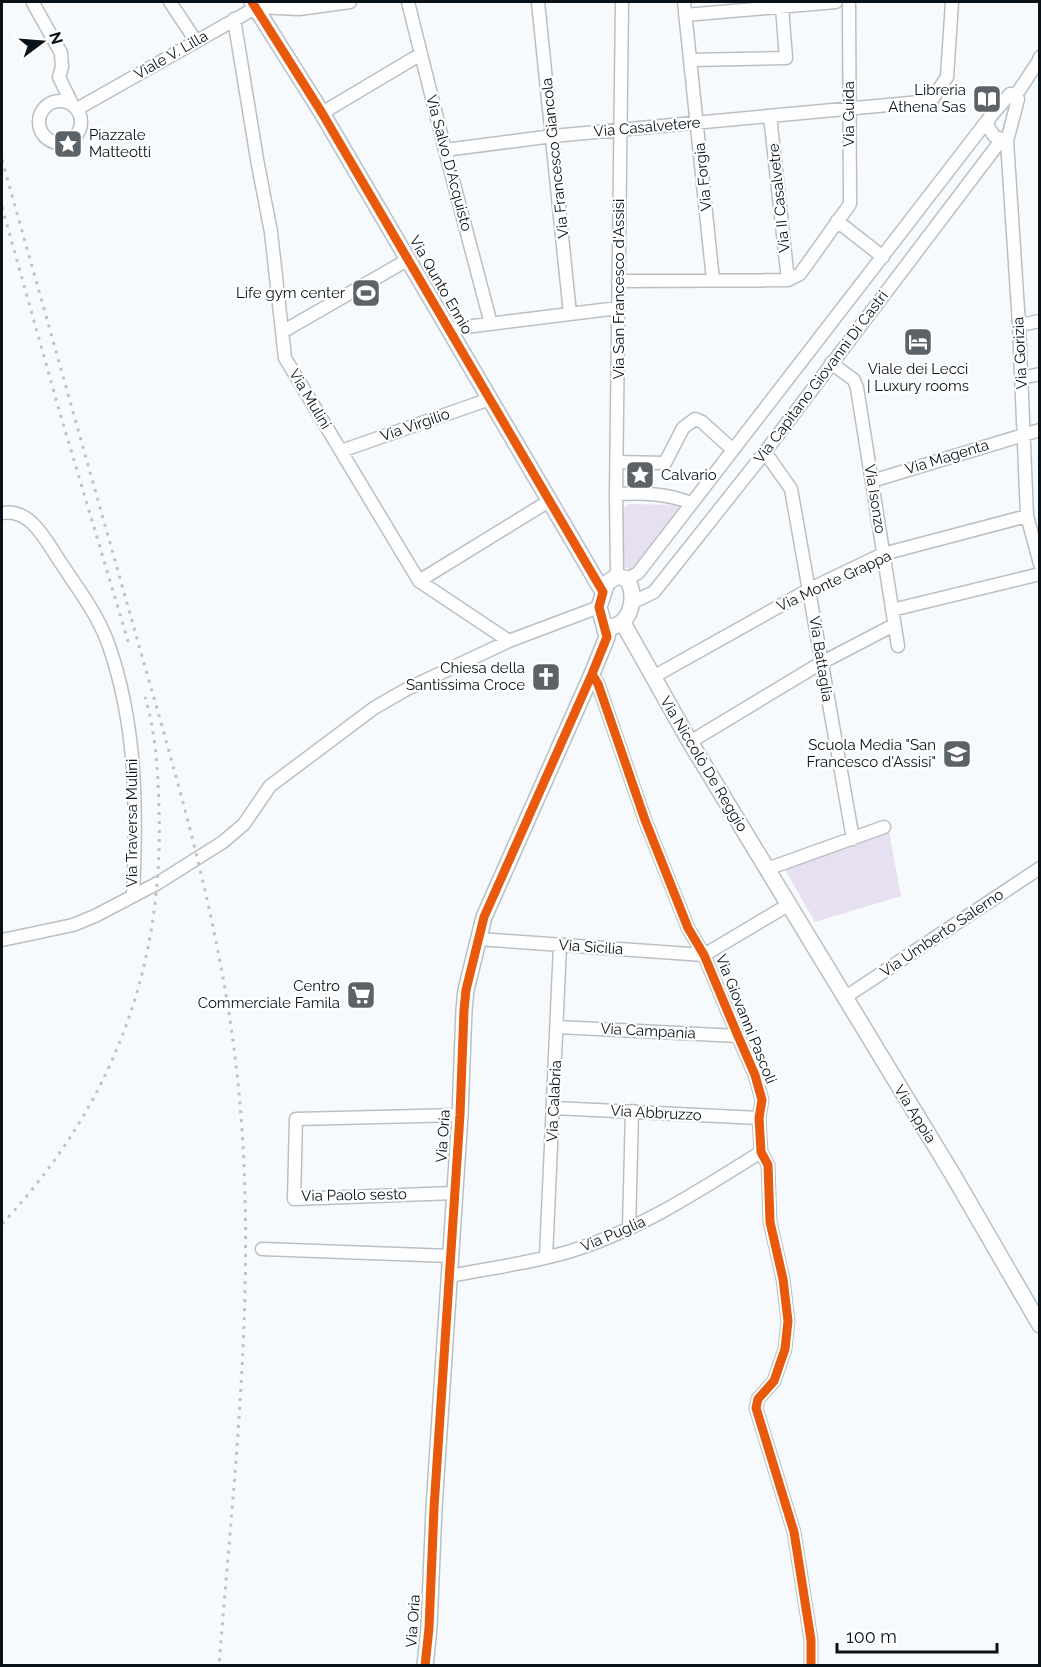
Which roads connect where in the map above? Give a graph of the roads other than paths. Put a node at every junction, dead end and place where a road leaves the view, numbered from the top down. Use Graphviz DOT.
graph roads {
  1 [pos="170,2"];
  2 [pos="350,2"];
  3 [pos="408,2"];
  4 [pos="538,2"];
  5 [pos="622,2"];
  6 [pos="684,2"];
  7 [pos="836,2"];
  8 [pos="849,2"];
  9 [pos="952,2"];
  10 [pos="33,3"];
  11 [pos="258,3"];
  12 [pos="782,7"];
  13 [pos="685,15"];
  14 [pos="234,19"];
  15 [pos="195,41"];
  16 [pos="421,54"];
  17 [pos="1040,57"];
  18 [pos="691,60"];
  19 [pos="1040,80"];
  20 [pos="1025,82"];
  21 [pos="1016,94"];
  22 [pos="849,107"];
  23 [pos="322,113"];
  24 [pos="770,116"];
  25 [pos="990,117"];
  26 [pos="698,122"];
  27 [pos="620,130"];
  28 [pos="553,136"];
  29 [pos="1005,140"];
  30 [pos="445,150"];
  31 [pos="837,221"];
  32 [pos="883,257"];
  33 [pos="409,259"];
  34 [pos="713,280"];
  35 [pos="788,280"];
  36 [pos="618,281"];
  37 [pos="618,308"];
  38 [pos="570,314"];
  39 [pos="1040,321"];
  40 [pos="492,324"];
  41 [pos="1019,325"];
  42 [pos="449,329"];
  43 [pos="282,332"];
  44 [pos="831,363"];
  45 [pos="1040,374"];
  46 [pos="1021,378"];
  47 [pos="490,399"];
  48 [pos="1040,430"];
  49 [pos="1023,434"];
  50 [pos="732,449"];
  51 [pos="341,451"];
  52 [pos="765,452"];
  53 [pos="617,462"];
  54 [pos="872,480"];
  55 [pos="616,494"];
  56 [pos="549,501"];
  57 [pos="691,503"];
  58 [pos="2,513"];
  59 [pos="1028,516"];
  60 [pos="883,554"];
  61 [pos="1040,564"];
  62 [pos="1040,574"];
  63 [pos="622,577"];
  64 [pos="419,581"];
  65 [pos="810,589"];
  66 [pos="599,593"];
  67 [pos="631,603"];
  68 [pos="892,610"];
  69 [pos="894,626"];
  70 [pos="611,628"];
  71 [pos="509,641"];
  72 [pos="898,646"];
  73 [pos="821,663"];
  74 [pos="592,674"];
  75 [pos="653,677"];
  76 [pos="690,742"];
  77 [pos="884,827"];
  78 [pos="853,839"];
  79 [pos="1040,868"];
  80 [pos="767,869"];
  81 [pos="133,895"];
  82 [pos="788,905"];
  83 [pos="478,939"];
  84 [pos="2,940"];
  85 [pos="560,945"];
  86 [pos="704,955"];
  87 [pos="844,998"];
  88 [pos="558,1027"];
  89 [pos="738,1036"];
  90 [pos="554,1108"];
  91 [pos="632,1112"];
  92 [pos="460,1115"];
  93 [pos="759,1118"];
  94 [pos="761,1152"];
  95 [pos="454,1193"];
  96 [pos="629,1229"];
  97 [pos="262,1249"];
  98 [pos="451,1256"];
  99 [pos="546,1257"];
  100 [pos="450,1276"];
  101 [pos="1040,1325"];
  102 [pos="425,1665"];
  103 [pos="811,1665"];
  1 -- 15 [label="street"];
  2 -- 11 [label="street"];
  3 -- 16 [label="street, Via Salvo D'Acquisto"];
  4 -- 28 [label="street, Via Francesco Giancola"];
  5 -- 27 [label="street, Via San Francesco d'Assisi"];
  6 -- 13 [label="street, Via Forgia"];
  7 -- 12 [label="street"];
  8 -- 22 [label="street, Via Guida"];
  9 -- 22 [label="street, Via Casalvetere"];
  10 -- 15 [label="street, Viale V. Lilla"];
  11 -- 14 [label="street, Viale V. Lilla"];
  11 -- 23 [label="main road, Via Qunto Ennio"];
  12 -- 13 [label="street"];
  12 -- 18 [label="street"];
  13 -- 18 [label="street, Via Forgia"];
  14 -- 15 [label="street, Viale V. Lilla"];
  14 -- 43 [label="street, Via Mulini"];
  16 -- 23 [label="street"];
  16 -- 30 [label="street, Via Salvo D'Acquisto"];
  17 -- 20 [label="street, Via Capitano Giovanni Di Castri"];
  18 -- 26 [label="street, Via Forgia"];
  19 -- 20 [label="street"];
  20 -- 21 [label="street, Via Capitano Giovanni Di Castri"];
  21 -- 25 [label="street, Via Capitano Giovanni Di Castri"];
  21 -- 29 [label="street"];
  22 -- 24 [label="street, Via Casalvetere"];
  22 -- 31 [label="street, Via Guida"];
  23 -- 33 [label="main road, Via Qunto Ennio"];
  24 -- 26 [label="street, Via Casalvetere"];
  24 -- 35 [label="street, Via II Casalvetre"];
  25 -- 29 [label="street"];
  25 -- 32 [label="street, Via Capitano Giovanni Di Castri"];
  26 -- 27 [label="street, Via Casalvetere"];
  26 -- 34 [label="street, Via Forgia"];
  27 -- 28 [label="street, Via Casalvetere"];
  27 -- 36 [label="street, Via San Francesco d'Assisi"];
  28 -- 30 [label="street, Via Casalvetere"];
  28 -- 38 [label="street, Via Francesco Giancola"];
  29 -- 41 [label="street, Via Gorizia"];
  29 -- 44 [label="street, Via Capitano Giovanni Di Castri"];
  30 -- 40 [label="street, Via Salvo D'Acquisto"];
  31 -- 32 [label="street"];
  31 -- 35 [label="street, Via Guida"];
  32 -- 50 [label="street, Via Capitano Giovanni Di Castri"];
  33 -- 42 [label="main road, Via Qunto Ennio"];
  33 -- 43 [label="street"];
  34 -- 35 [label="street"];
  34 -- 36 [label="street"];
  36 -- 37 [label="street, Via San Francesco d'Assisi"];
  37 -- 38 [label="street"];
  37 -- 53 [label="street, Via San Francesco d'Assisi"];
  38 -- 40 [label="street"];
  39 -- 41 [label="street"];
  40 -- 42 [label="street"];
  41 -- 46 [label="street, Via Gorizia"];
  42 -- 47 [label="main road, Via Qunto Ennio"];
  43 -- 51 [label="street, Via Mulini"];
  44 -- 52 [label="street, Via Capitano Giovanni Di Castri"];
  44 -- 54 [label="street, Via Isonzo"];
  45 -- 46 [label="street"];
  46 -- 49 [label="street, Via Gorizia"];
  47 -- 51 [label="street, Via Virgilio"];
  47 -- 56 [label="main road, Via Qunto Ennio"];
  48 -- 49 [label="street, Via Magenta"];
  49 -- 54 [label="street, Via Magenta"];
  49 -- 59 [label="street, Via Gorizia"];
  50 -- 53 [label="street"];
  50 -- 57 [label="street, Via Capitano Giovanni Di Castri"];
  51 -- 64 [label="street, Via Mulini"];
  52 -- 65 [label="street, Via Battaglia"];
  52 -- 67 [label="street, Via Capitano Giovanni Di Castri"];
  53 -- 55 [label="street, Via San Francesco d'Assisi"];
  54 -- 60 [label="street, Via Isonzo"];
  55 -- 57 [label="street"];
  55 -- 63 [label="street, Via San Francesco d'Assisi"];
  56 -- 64 [label="street"];
  56 -- 66 [label="main road, Via Qunto Ennio"];
  57 -- 63 [label="street, Via Capitano Giovanni Di Castri"];
  58 -- 81 [label="street, Via Traversa Mulini"];
  59 -- 60 [label="street, Via Monte Grappa"];
  59 -- 61 [label="street, Via Gorizia"];
  60 -- 65 [label="street, Via Monte Grappa"];
  60 -- 68 [label="street, Via Isonzo"];
  62 -- 68 [label="street"];
  63 -- 66 [label="main road"];
  63 -- 67 [label="main road"];
  64 -- 71 [label="street, Via Mulini"];
  65 -- 73 [label="street, Via Battaglia"];
  65 -- 75 [label="street, Via Monte Grappa"];
  66 -- 70 [label="main road"];
  66 -- 71 [label="street"];
  67 -- 70 [label="main road"];
  68 -- 69 [label="street, Via Isonzo"];
  69 -- 72 [label="street, Via Isonzo"];
  69 -- 73 [label="street"];
  70 -- 74 [label="main road, Via Oria"];
  70 -- 75 [label="main road, Via Niccolò De Reggio"];
  71 -- 81 [label="street"];
  73 -- 76 [label="street"];
  73 -- 78 [label="street, Via Battaglia"];
  74 -- 83 [label="main road, Via Oria"];
  74 -- 86 [label="street, Via Giovanni Pascoli"];
  75 -- 76 [label="main road, Via Niccolò De Reggio"];
  76 -- 80 [label="main road, Via Niccolò De Reggio"];
  77 -- 78 [label="street"];
  78 -- 80 [label="street"];
  79 -- 87 [label="street, Via Umberto Salerno"];
  80 -- 82 [label="main road, Via Niccolò De Reggio"];
  81 -- 84 [label="street"];
  82 -- 86 [label="street"];
  82 -- 87 [label="main road, Via Appia"];
  83 -- 85 [label="street, Via Sicilia"];
  83 -- 92 [label="main road, Via Oria"];
  85 -- 86 [label="street, Via Sicilia"];
  85 -- 88 [label="street, Via Calabria"];
  86 -- 89 [label="street, Via Giovanni Pascoli"];
  87 -- 101 [label="main road, Via Appia"];
  88 -- 89 [label="street, Via Campania"];
  88 -- 90 [label="street, Via Calabria"];
  89 -- 93 [label="street, Via Giovanni Pascoli"];
  90 -- 91 [label="street, Via Abbruzzo"];
  90 -- 99 [label="street, Via Calabria"];
  91 -- 93 [label="street, Via Abbruzzo"];
  91 -- 96 [label="street"];
  92 -- 95 [label="main road, Via Oria"];
  92 -- 95 [label="street, Via Paolo sesto"];
  93 -- 94 [label="street, Via Giovanni Pascoli"];
  94 -- 96 [label="street, Via Puglia"];
  94 -- 103 [label="street, Via Giovanni Pascoli"];
  95 -- 98 [label="main road, Via Oria"];
  96 -- 99 [label="street, Via Puglia"];
  97 -- 98 [label="street"];
  98 -- 100 [label="main road, Via Oria"];
  99 -- 100 [label="street, Via Puglia"];
  100 -- 102 [label="main road, Via Oria"];
}
